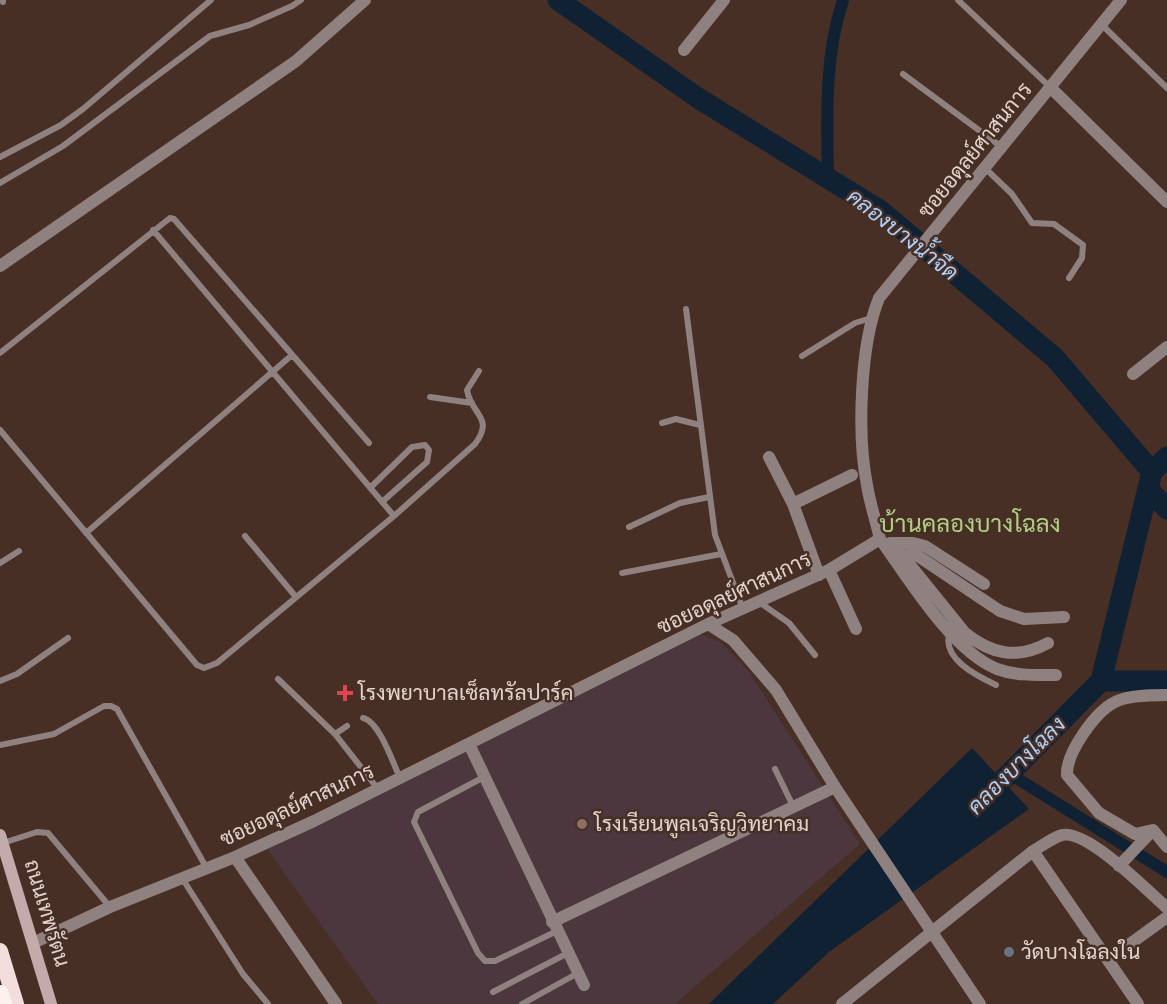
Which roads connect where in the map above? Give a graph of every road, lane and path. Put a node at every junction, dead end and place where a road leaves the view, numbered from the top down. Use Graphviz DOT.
graph roads {
  1 [pos="211,0"];
  2 [pos="301,0"];
  3 [pos="365,0"];
  4 [pos="724,0"];
  5 [pos="958,0"];
  6 [pos="1121,0"];
  7 [pos="1101,24"];
  8 [pos="684,50"];
  9 [pos="903,74"];
  10 [pos="1051,88"];
  11 [pos="1167,88"];
  12 [pos="1003,148"];
  13 [pos="0,158"];
  14 [pos="986,169"];
  15 [pos="0,183"];
  16 [pos="1167,202"];
  17 [pos="153,230"];
  18 [pos="0,266"];
  19 [pos="1069,278"];
  20 [pos="686,309"];
  21 [pos="871,318"];
  22 [pos="1167,347"];
  23 [pos="0,353"];
  24 [pos="292,355"];
  25 [pos="802,356"];
  26 [pos="478,371"];
  27 [pos="273,372"];
  28 [pos="1132,374"];
  29 [pos="430,397"];
  30 [pos="472,404"];
  31 [pos="662,423"];
  32 [pos="700,425"];
  33 [pos="0,430"];
  34 [pos="369,443"];
  35 [pos="769,457"];
  36 [pos="852,475"];
  37 [pos="370,488"];
  38 [pos="709,497"];
  39 [pos="382,502"];
  40 [pos="793,504"];
  41 [pos="394,516"];
  42 [pos="628,527"];
  43 [pos="86,533"];
  44 [pos="245,536"];
  45 [pos="880,539"];
  46 [pos="894,544"];
  47 [pos="19,551"];
  48 [pos="721,555"];
  49 [pos="902,556"];
  50 [pos="0,563"];
  51 [pos="622,573"];
  52 [pos="824,573"];
  53 [pos="984,585"];
  54 [pos="296,597"];
  55 [pos="759,602"];
  56 [pos="743,609"];
  57 [pos="1064,617"];
  58 [pos="708,624"];
  59 [pos="856,629"];
  60 [pos="950,631"];
  61 [pos="68,639"];
  62 [pos="1048,643"];
  63 [pos="815,655"];
  64 [pos="1056,675"];
  65 [pos="278,679"];
  66 [pos="0,681"];
  67 [pos="996,685"];
  68 [pos="1167,695"];
  69 [pos="363,718"];
  70 [pos="347,726"];
  71 [pos="335,734"];
  72 [pos="469,744"];
  73 [pos="0,745"];
  74 [pos="775,769"];
  75 [pos="484,777"];
  76 [pos="400,778"];
  77 [pos="836,787"];
  78 [pos="378,789"];
  79 [pos="794,807"];
  80 [pos="1151,832"];
  81 [pos="1,839"];
  82 [pos="1167,847"];
  83 [pos="1033,851"];
  84 [pos="235,857"];
  85 [pos="1119,866"];
  86 [pos="206,867"];
  87 [pos="181,877"];
  88 [pos="110,907"];
  89 [pos="1167,908"];
  90 [pos="1167,917"];
  91 [pos="554,926"];
  92 [pos="933,932"];
  93 [pos="33,943"];
  94 [pos="0,951"];
  95 [pos="569,952"];
  96 [pos="1109,959"];
  97 [pos="578,972"];
  98 [pos="584,985"];
  99 [pos="492,992"];
  100 [pos="0,994"];
  101 [pos="3,1004"];
  102 [pos="16,1004"];
  103 [pos="51,1004"];
  104 [pos="268,1004"];
  105 [pos="336,1004"];
  106 [pos="522,1004"];
  107 [pos="842,1004"];
  108 [pos="980,1004"];
  109 [pos="1138,1004"];
  1 -- 13 [label="lane"];
  2 -- 15 [label="lane"];
  3 -- 18 [label="street"];
  4 -- 8 [label="street"];
  5 -- 10 [label="lane"];
  6 -- 7 [label="street, ซอยอดุลย์ศาสนการ"];
  7 -- 10 [label="street, ซอยอดุลย์ศาสนการ"];
  7 -- 11 [label="lane"];
  9 -- 12 [label="lane"];
  10 -- 12 [label="street, ซอยอดุลย์ศาสนการ"];
  10 -- 16 [label="street"];
  12 -- 14 [label="street, ซอยอดุลย์ศาสนการ"];
  14 -- 19 [label="lane"];
  14 -- 21 [label="street, ซอยอดุลย์ศาสนการ"];
  17 -- 23 [label="lane"];
  17 -- 24 [label="lane"];
  17 -- 27 [label="lane"];
  20 -- 32 [label="lane"];
  21 -- 25 [label="lane"];
  21 -- 45 [label="street, ซอยอดุลย์ศาสนการ"];
  22 -- 28 [label="street"];
  24 -- 27 [label="lane"];
  24 -- 34 [label="lane"];
  26 -- 30 [label="lane"];
  27 -- 37 [label="lane"];
  27 -- 43 [label="lane"];
  29 -- 30 [label="lane"];
  30 -- 41 [label="lane"];
  31 -- 32 [label="lane"];
  32 -- 38 [label="lane"];
  33 -- 43 [label="lane"];
  35 -- 40 [label="street"];
  36 -- 40 [label="street"];
  37 -- 39 [label="lane"];
  37 -- 39 [label="lane"];
  38 -- 42 [label="lane"];
  38 -- 48 [label="lane"];
  39 -- 41 [label="lane"];
  40 -- 52 [label="street"];
  41 -- 54 [label="lane"];
  43 -- 54 [label="lane"];
  44 -- 54 [label="lane"];
  45 -- 46 [label="street"];
  45 -- 52 [label="street, ซอยอดุลย์ศาสนการ"];
  45 -- 60 [label="street"];
  46 -- 49 [label="street"];
  46 -- 53 [label="street"];
  47 -- 50 [label="lane"];
  48 -- 51 [label="lane"];
  48 -- 56 [label="lane"];
  49 -- 57 [label="street"];
  49 -- 62 [label="street"];
  52 -- 55 [label="street, ซอยอดุลย์ศาสนการ"];
  52 -- 59 [label="street"];
  55 -- 56 [label="street, ซอยอดุลย์ศาสนการ"];
  55 -- 63 [label="lane"];
  56 -- 58 [label="street, ซอยอดุลย์ศาสนการ"];
  58 -- 72 [label="street, ซอยอดุลย์ศาสนการ"];
  58 -- 77 [label="street"];
  60 -- 64 [label="street"];
  60 -- 67 [label="lane"];
  61 -- 66 [label="lane"];
  65 -- 71 [label="lane"];
  68 -- 80 [label="street"];
  69 -- 76 [label="lane"];
  70 -- 71 [label="lane"];
  71 -- 78 [label="lane"];
  72 -- 75 [label="street"];
  72 -- 76 [label="street, ซอยอดุลย์ศาสนการ"];
  73 -- 86 [label="lane"];
  74 -- 79 [label="lane"];
  75 -- 91 [label="street"];
  75 -- 91 [label="lane"];
  76 -- 78 [label="street, ซอยอดุลย์ศาสนการ"];
  77 -- 79 [label="street"];
  77 -- 92 [label="street"];
  78 -- 84 [label="street, ซอยอดุลย์ศาสนการ"];
  79 -- 91 [label="street"];
  80 -- 82 [label="street"];
  80 -- 85 [label="street"];
  81 -- 88 [label="lane"];
  81 -- 93 [label="main road, ถนนเทพรัตน"];
  83 -- 85 [label="street"];
  83 -- 92 [label="street"];
  83 -- 96 [label="street"];
  84 -- 86 [label="street, ซอยอดุลย์ศาสนการ"];
  84 -- 105 [label="street"];
  85 -- 89 [label="street"];
  86 -- 87 [label="street, ซอยอดุลย์ศาสนการ"];
  87 -- 88 [label="street, ซอยอดุลย์ศาสนการ"];
  87 -- 104 [label="lane"];
  88 -- 93 [label="street, ซอยอดุลย์ศาสนการ"];
  90 -- 96 [label="street"];
  91 -- 95 [label="street"];
  92 -- 107 [label="street"];
  92 -- 108 [label="street"];
  93 -- 103 [label="main road, ถนนเทพรัตน"];
  94 -- 102 [label="highway"];
  95 -- 97 [label="street"];
  95 -- 99 [label="lane"];
  96 -- 109 [label="street"];
  97 -- 98 [label="street"];
  97 -- 106 [label="lane"];
  100 -- 101 [label="highway"];
}
